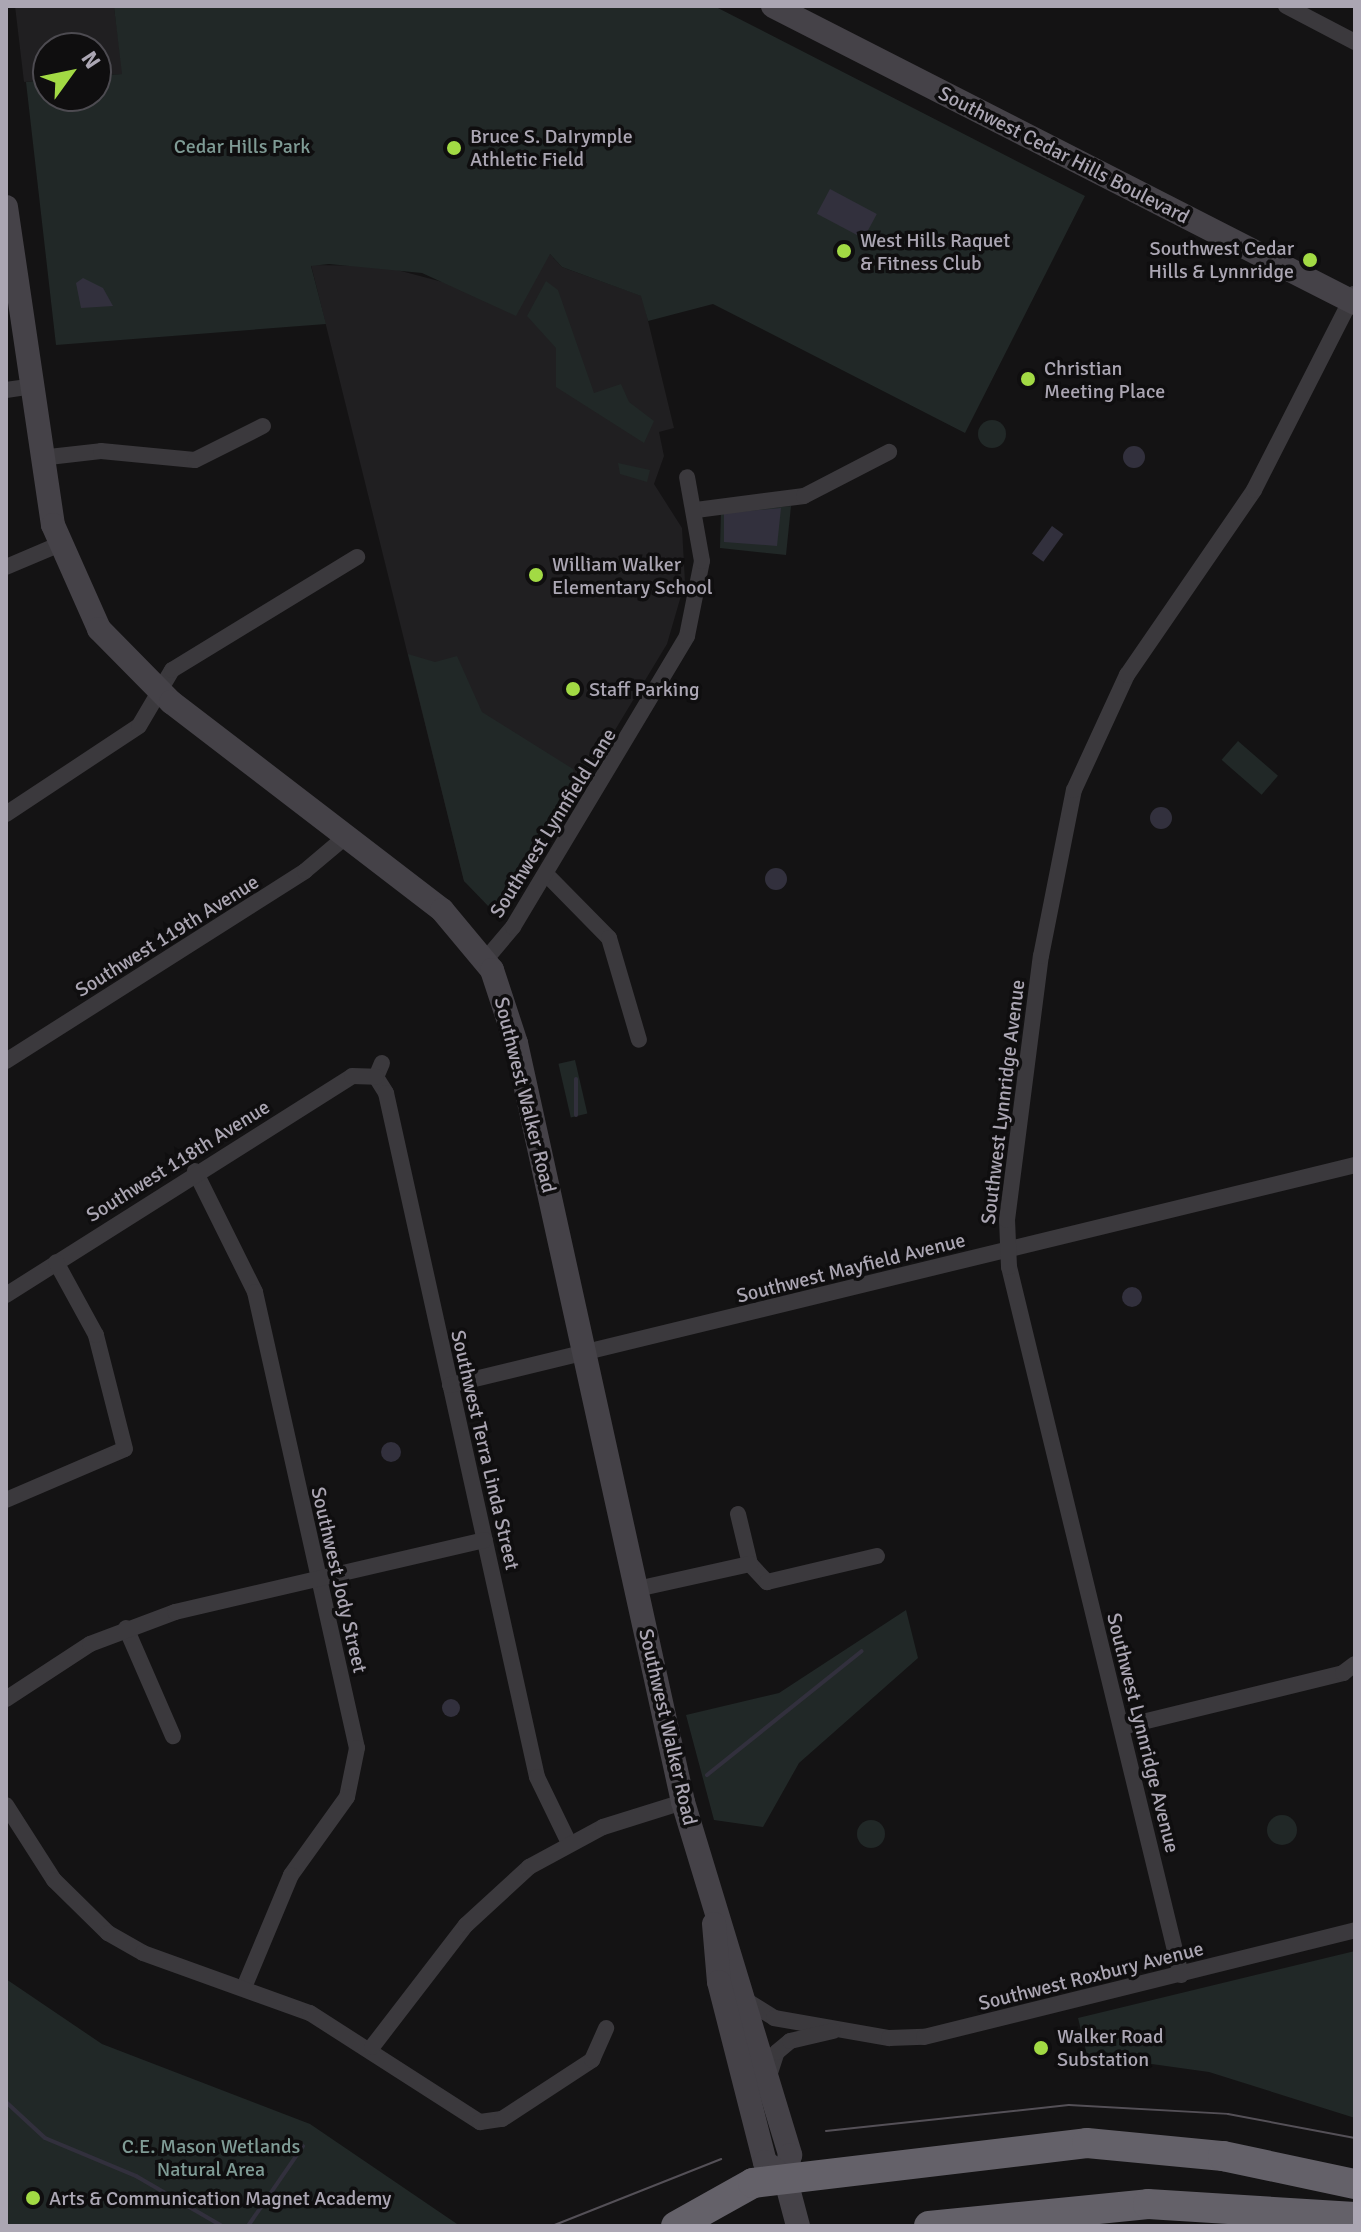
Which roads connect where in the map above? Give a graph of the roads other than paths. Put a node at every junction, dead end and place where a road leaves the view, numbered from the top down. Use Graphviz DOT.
graph roads {
  1 [pos="773,6"];
  2 [pos="1286,6"];
  3 [pos="1355,42"];
  4 [pos="6,207"];
  5 [pos="1354,299"];
  6 [pos="17,388"];
  7 [pos="263,426"];
  8 [pos="889,452"];
  9 [pos="40,458"];
  10 [pos="687,477"];
  11 [pos="696,510"];
  12 [pos="58,545"];
  13 [pos="357,557"];
  14 [pos="6,567"];
  15 [pos="159,692"];
  16 [pos="6,814"];
  17 [pos="344,838"];
  18 [pos="546,874"];
  19 [pos="486,959"];
  20 [pos="639,1040"];
  21 [pos="6,1061"];
  22 [pos="379,1070"];
  23 [pos="1355,1165"];
  24 [pos="195,1171"];
  25 [pos="1007,1251"];
  26 [pos="56,1262"];
  27 [pos="6,1295"];
  28 [pos="583,1352"];
  29 [pos="450,1385"];
  30 [pos="6,1500"];
  31 [pos="738,1514"];
  32 [pos="485,1540"];
  33 [pos="877,1556"];
  34 [pos="750,1564"];
  35 [pos="318,1578"];
  36 [pos="637,1589"];
  37 [pos="126,1628"];
  38 [pos="1355,1664"];
  39 [pos="6,1699"];
  40 [pos="1122,1727"];
  41 [pos="173,1736"];
  42 [pos="683,1802"];
  43 [pos="6,1805"];
  44 [pos="569,1843"];
  45 [pos="715,1922"];
  46 [pos="1355,1930"];
  47 [pos="1181,1975"];
  48 [pos="245,1985"];
  49 [pos="744,1999"];
  50 [pos="606,2028"];
  51 [pos="835,2030"];
  52 [pos="372,2047"];
  53 [pos="768,2079"];
  54 [pos="1355,2184"];
  55 [pos="788,2188"];
  56 [pos="1355,2217"];
  57 [pos="676,2226"];
  58 [pos="798,2226"];
  59 [pos="929,2226"];
  1 -- 5 [label="main road, Southwest Cedar Hills Boulevard"];
  2 -- 3 [label="street"];
  4 -- 6 [label="main road, Southwest Walker Road"];
  5 -- 25 [label="street, Southwest Lynnridge Avenue"];
  6 -- 9 [label="main road, Southwest Walker Road"];
  7 -- 9 [label="street"];
  8 -- 11 [label="street"];
  9 -- 12 [label="main road, Southwest Walker Road"];
  10 -- 11 [label="street, Southwest Lynnfield Lane"];
  11 -- 18 [label="street, Southwest Lynnfield Lane"];
  12 -- 14 [label="street"];
  12 -- 15 [label="main road, Southwest Walker Road"];
  13 -- 15 [label="street"];
  15 -- 16 [label="street"];
  15 -- 17 [label="main road, Southwest Walker Road"];
  17 -- 19 [label="main road, Southwest Walker Road"];
  17 -- 21 [label="street, Southwest 119th Avenue"];
  18 -- 19 [label="street, Southwest Lynnfield Lane"];
  18 -- 20 [label="street"];
  19 -- 28 [label="main road, Southwest Walker Road"];
  22 -- 24 [label="street, Southwest 118th Avenue"];
  22 -- 29 [label="street, Southwest Terra Linda Street"];
  23 -- 25 [label="street, Southwest Mayfield Avenue"];
  24 -- 26 [label="street, Southwest 118th Avenue"];
  24 -- 35 [label="street, Southwest Jody Street"];
  25 -- 28 [label="street, Southwest Mayfield Avenue"];
  25 -- 40 [label="street, Southwest Lynnridge Avenue"];
  26 -- 27 [label="street, Southwest 118th Avenue"];
  26 -- 30 [label="street"];
  28 -- 29 [label="street, Southwest Mayfield Avenue"];
  28 -- 36 [label="main road, Southwest Walker Road"];
  29 -- 32 [label="street, Southwest Terra Linda Street"];
  31 -- 34 [label="street"];
  32 -- 35 [label="street"];
  32 -- 44 [label="street, Southwest Terra Linda Street"];
  33 -- 34 [label="street"];
  34 -- 36 [label="street"];
  35 -- 37 [label="street"];
  35 -- 48 [label="street, Southwest Jody Street"];
  36 -- 42 [label="main road, Southwest Walker Road"];
  37 -- 39 [label="street"];
  37 -- 41 [label="street"];
  38 -- 40 [label="street"];
  40 -- 47 [label="street, Southwest Lynnridge Avenue"];
  42 -- 44 [label="street"];
  42 -- 45 [label="main road, Southwest Walker Road"];
  43 -- 48 [label="street"];
  44 -- 52 [label="street"];
  45 -- 49 [label="main road, Southwest Walker Road"];
  45 -- 55 [label="main road, Southwest Walker Road"];
  46 -- 47 [label="street, Southwest Roxbury Avenue"];
  47 -- 51 [label="street, Southwest Roxbury Avenue"];
  48 -- 52 [label="street"];
  49 -- 51 [label="street, Southwest Roxbury Avenue"];
  49 -- 53 [label="main road, Southwest Walker Road"];
  50 -- 52 [label="street"];
  51 -- 53 [label="street, Southwest Roxbury Avenue"];
  53 -- 55 [label="main road, Southwest Walker Road"];
  54 -- 55 [label="highway"];
  55 -- 57 [label="highway"];
  55 -- 58 [label="main road, Southwest Walker Road"];
  56 -- 59 [label="highway"];
}
